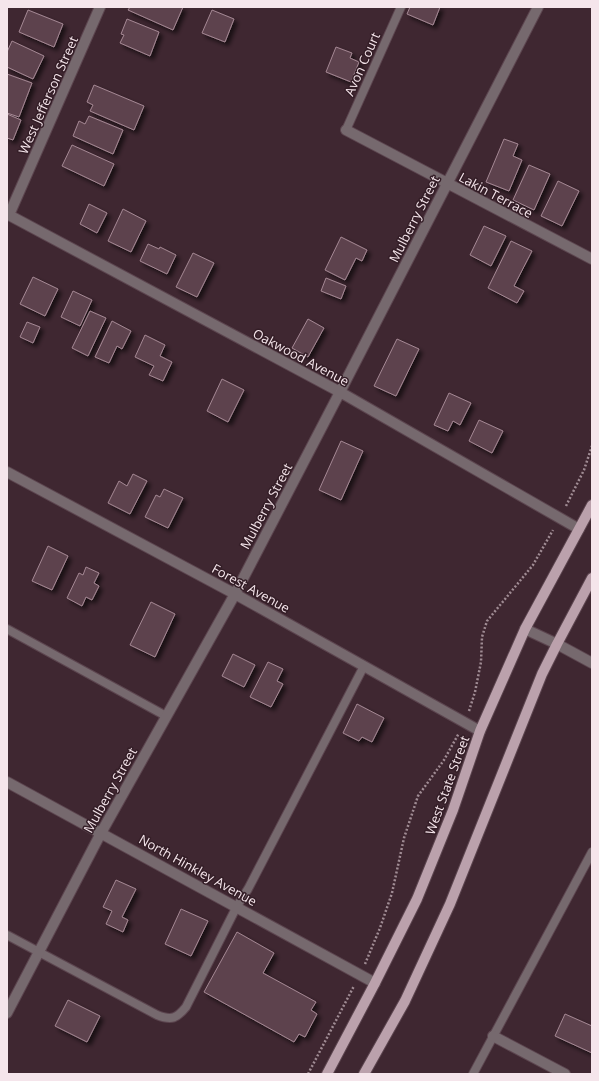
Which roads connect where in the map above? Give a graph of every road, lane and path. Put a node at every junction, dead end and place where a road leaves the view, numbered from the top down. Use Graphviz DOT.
graph roads {
  1 [pos="100,7"];
  2 [pos="400,7"];
  3 [pos="538,7"];
  4 [pos="346,130"];
  5 [pos="447,184"];
  6 [pos="8,215"];
  7 [pos="592,259"];
  8 [pos="340,392"];
  9 [pos="592,446"];
  10 [pos="7,472"];
  11 [pos="592,505"];
  12 [pos="559,518"];
  13 [pos="579,529"];
  14 [pos="592,578"];
  15 [pos="235,594"];
  16 [pos="7,629"];
  17 [pos="525,629"];
  18 [pos="557,644"];
  19 [pos="592,663"];
  20 [pos="364,666"];
  21 [pos="166,716"];
  22 [pos="465,722"];
  23 [pos="480,731"];
  24 [pos="7,782"];
  25 [pos="101,833"];
  26 [pos="592,852"];
  27 [pos="237,906"];
  28 [pos="7,935"];
  29 [pos="38,953"];
  30 [pos="360,974"];
  31 [pos="376,983"];
  32 [pos="7,1013"];
  33 [pos="493,1036"];
  34 [pos="308,1074"];
  35 [pos="327,1074"];
  36 [pos="364,1074"];
  37 [pos="473,1074"];
  38 [pos="566,1074"];
  1 -- 6 [label="street, West Jefferson Street"];
  2 -- 4 [label="lane, Avon Court"];
  3 -- 5 [label="street, Mulberry Street"];
  4 -- 5 [label="street, Lakin Terrace"];
  5 -- 7 [label="street, Lakin Terrace"];
  5 -- 8 [label="street, Mulberry Street"];
  6 -- 8 [label="street, Oakwood Avenue"];
  8 -- 12 [label="street, Oakwood Avenue"];
  8 -- 15 [label="street, Mulberry Street"];
  9 -- 12 [label="path"];
  10 -- 15 [label="street, Forest Avenue"];
  11 -- 13 [label="main road, West State Street"];
  12 -- 13 [label="street, Oakwood Avenue"];
  12 -- 22 [label="path"];
  13 -- 17 [label="main road, West State Street"];
  14 -- 18 [label="main road"];
  15 -- 20 [label="street, Forest Avenue"];
  15 -- 21 [label="street, Mulberry Street"];
  16 -- 21 [label="lane"];
  17 -- 18 [label="street"];
  17 -- 23 [label="main road, West State Street"];
  18 -- 19 [label="street"];
  18 -- 36 [label="main road"];
  20 -- 22 [label="street, Forest Avenue"];
  20 -- 27 [label="lane"];
  21 -- 25 [label="street, Mulberry Street"];
  22 -- 23 [label="street, Forest Avenue"];
  22 -- 30 [label="path"];
  23 -- 31 [label="main road, West State Street"];
  24 -- 25 [label="street, North Hinkley Avenue"];
  25 -- 27 [label="street, North Hinkley Avenue"];
  25 -- 29 [label="street, Mulberry Street"];
  26 -- 33 [label="lane"];
  27 -- 29 [label="lane"];
  27 -- 30 [label="street, North Hinkley Avenue"];
  28 -- 29 [label="lane"];
  29 -- 32 [label="street, Mulberry Street"];
  30 -- 31 [label="street, North Hinkley Avenue"];
  30 -- 34 [label="path"];
  31 -- 35 [label="main road, West State Street"];
  33 -- 37 [label="lane"];
  33 -- 38 [label="street"];
}
